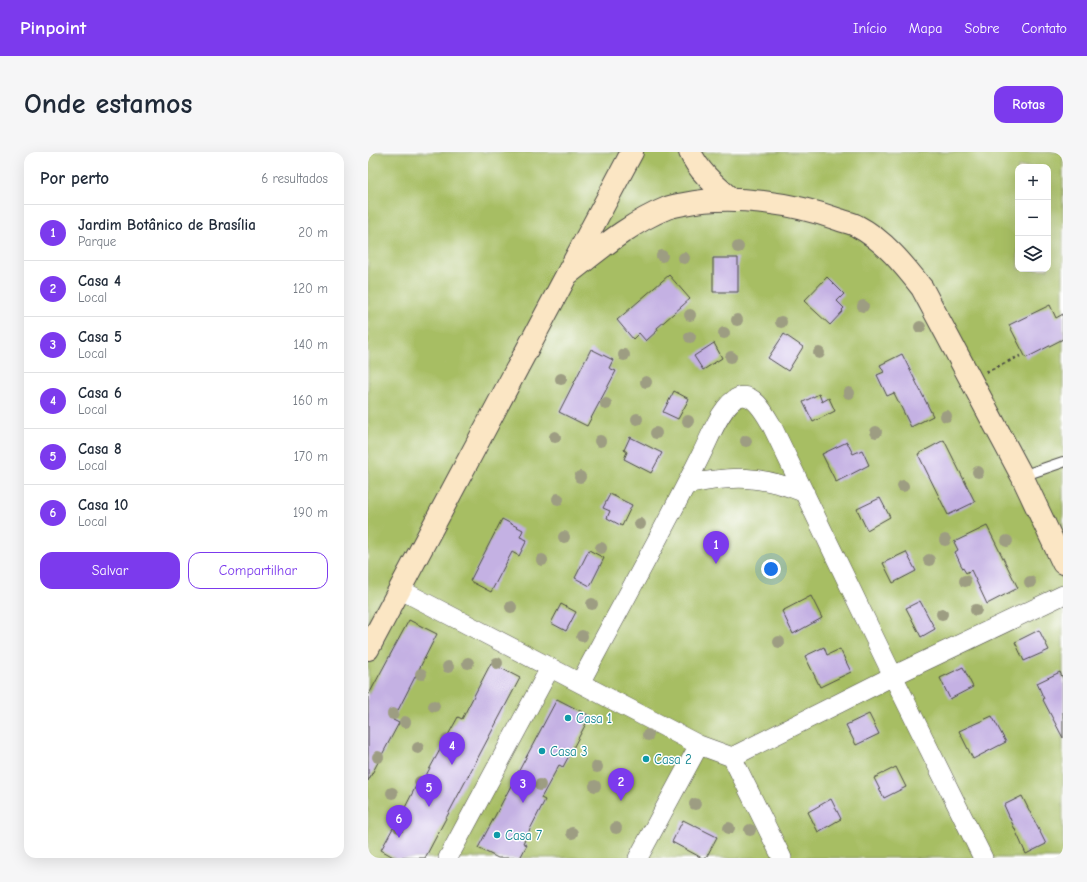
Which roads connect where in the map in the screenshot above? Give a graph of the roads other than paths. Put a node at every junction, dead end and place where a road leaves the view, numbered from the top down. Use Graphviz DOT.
graph roads {
  1 [pos="632,152"];
  2 [pos="690,152"];
  3 [pos="731,199"];
  4 [pos="568,273"];
  5 [pos="1063,462"];
  6 [pos="1022,476"];
  7 [pos="686,485"];
  8 [pos="805,493"];
  9 [pos="1063,563"];
  10 [pos="400,589"];
  11 [pos="1063,595"];
  12 [pos="368,649"];
  13 [pos="550,668"];
  14 [pos="893,676"];
  15 [pos="580,684"];
  16 [pos="699,745"];
  17 [pos="732,757"];
  18 [pos="448,858"];
  19 [pos="638,858"];
  20 [pos="782,858"];
  21 [pos="983,858"];
  1 -- 4 [label="street"];
  2 -- 3 [label="street"];
  3 -- 4 [label="street"];
  3 -- 6 [label="street"];
  4 -- 10 [label="street"];
  5 -- 6 [label="lane"];
  6 -- 9 [label="street"];
  7 -- 8 [label="street"];
  7 -- 8 [label="street"];
  7 -- 15 [label="street"];
  8 -- 14 [label="street"];
  10 -- 12 [label="street"];
  10 -- 13 [label="street"];
  11 -- 14 [label="street"];
  13 -- 15 [label="street"];
  13 -- 18 [label="street"];
  14 -- 17 [label="street"];
  14 -- 21 [label="street"];
  15 -- 16 [label="street"];
  16 -- 17 [label="street"];
  16 -- 19 [label="street"];
  17 -- 20 [label="street"];
}
